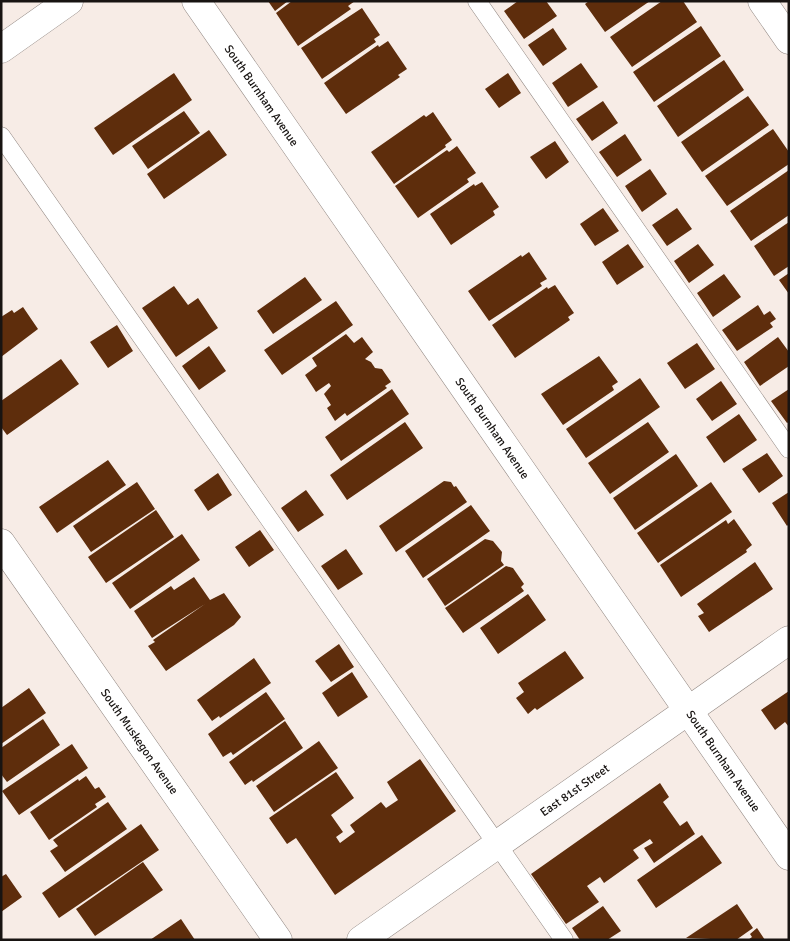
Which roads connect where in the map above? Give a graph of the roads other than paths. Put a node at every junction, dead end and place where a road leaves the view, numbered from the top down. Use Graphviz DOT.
graph roads {
  1 [pos="69,1"];
  2 [pos="196,1"];
  3 [pos="477,1"];
  4 [pos="762,1"];
  5 [pos="789,40"];
  6 [pos="1,49"];
  7 [pos="1,136"];
  8 [pos="789,449"];
  9 [pos="1,543"];
  10 [pos="789,640"];
  11 [pos="688,710"];
  12 [pos="497,844"];
  13 [pos="789,856"];
  14 [pos="278,940"];
  15 [pos="361,940"];
  16 [pos="564,940"];
  1 -- 6 [label="street"];
  2 -- 11 [label="street, South Burnham Avenue"];
  3 -- 8 [label="lane"];
  4 -- 5 [label="street"];
  7 -- 12 [label="lane"];
  9 -- 14 [label="street, South Muskegon Avenue"];
  10 -- 11 [label="street, East 81st Street"];
  11 -- 12 [label="street, East 81st Street"];
  11 -- 13 [label="street, South Burnham Avenue"];
  12 -- 15 [label="street, East 81st Street"];
  12 -- 16 [label="lane"];
}
